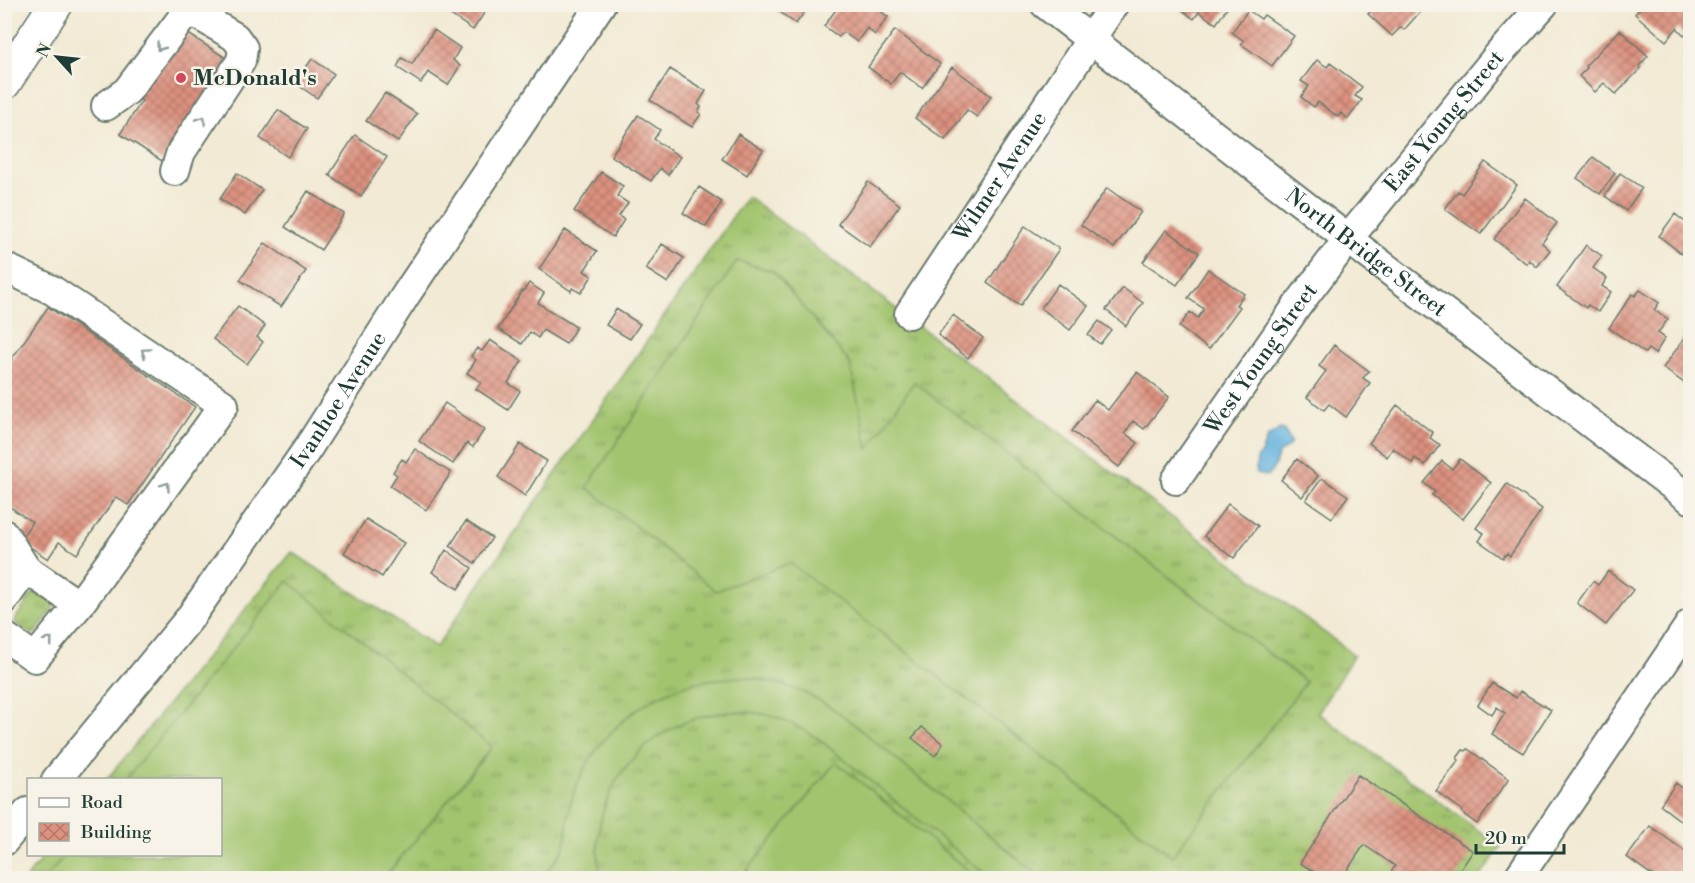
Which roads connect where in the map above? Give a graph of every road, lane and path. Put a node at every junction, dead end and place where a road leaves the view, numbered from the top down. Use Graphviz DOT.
graph roads {
  1 [pos="33,4"];
  2 [pos="56,4"];
  3 [pos="601,4"];
  4 [pos="1045,4"];
  5 [pos="1114,4"];
  6 [pos="1544,4"];
  7 [pos="1091,40"];
  8 [pos="4,42"];
  9 [pos="4,83"];
  10 [pos="106,106"];
  11 [pos="175,171"];
  12 [pos="1348,239"];
  13 [pos="4,267"];
  14 [pos="909,314"];
  15 [pos="1176,480"];
  16 [pos="1690,499"];
  17 [pos="4,534"];
  18 [pos="26,569"];
  19 [pos="4,600"];
  20 [pos="79,605"];
  21 [pos="1690,624"];
  22 [pos="4,636"];
  23 [pos="58,778"];
  24 [pos="27,813"];
  25 [pos="4,841"];
  26 [pos="1518,879"];
  1 -- 8 [label="highway"];
  2 -- 9 [label="highway"];
  3 -- 23 [label="street, Ivanhoe Avenue"];
  4 -- 7 [label="street, North Bridge Street"];
  5 -- 7 [label="street, Wilmer Avenue"];
  6 -- 12 [label="street, East Young Street"];
  7 -- 12 [label="street, North Bridge Street"];
  7 -- 14 [label="street, Wilmer Avenue"];
  11 -- 10 [label="street, one-way"];
  12 -- 15 [label="street, West Young Street"];
  12 -- 16 [label="street, North Bridge Street"];
  20 -- 13 [label="street, one-way"];
  17 -- 18 [label="street"];
  18 -- 19 [label="street"];
  18 -- 20 [label="street"];
  22 -- 20 [label="street, one-way"];
  21 -- 26 [label="street"];
  24 -- 25 [label="street"];
}
